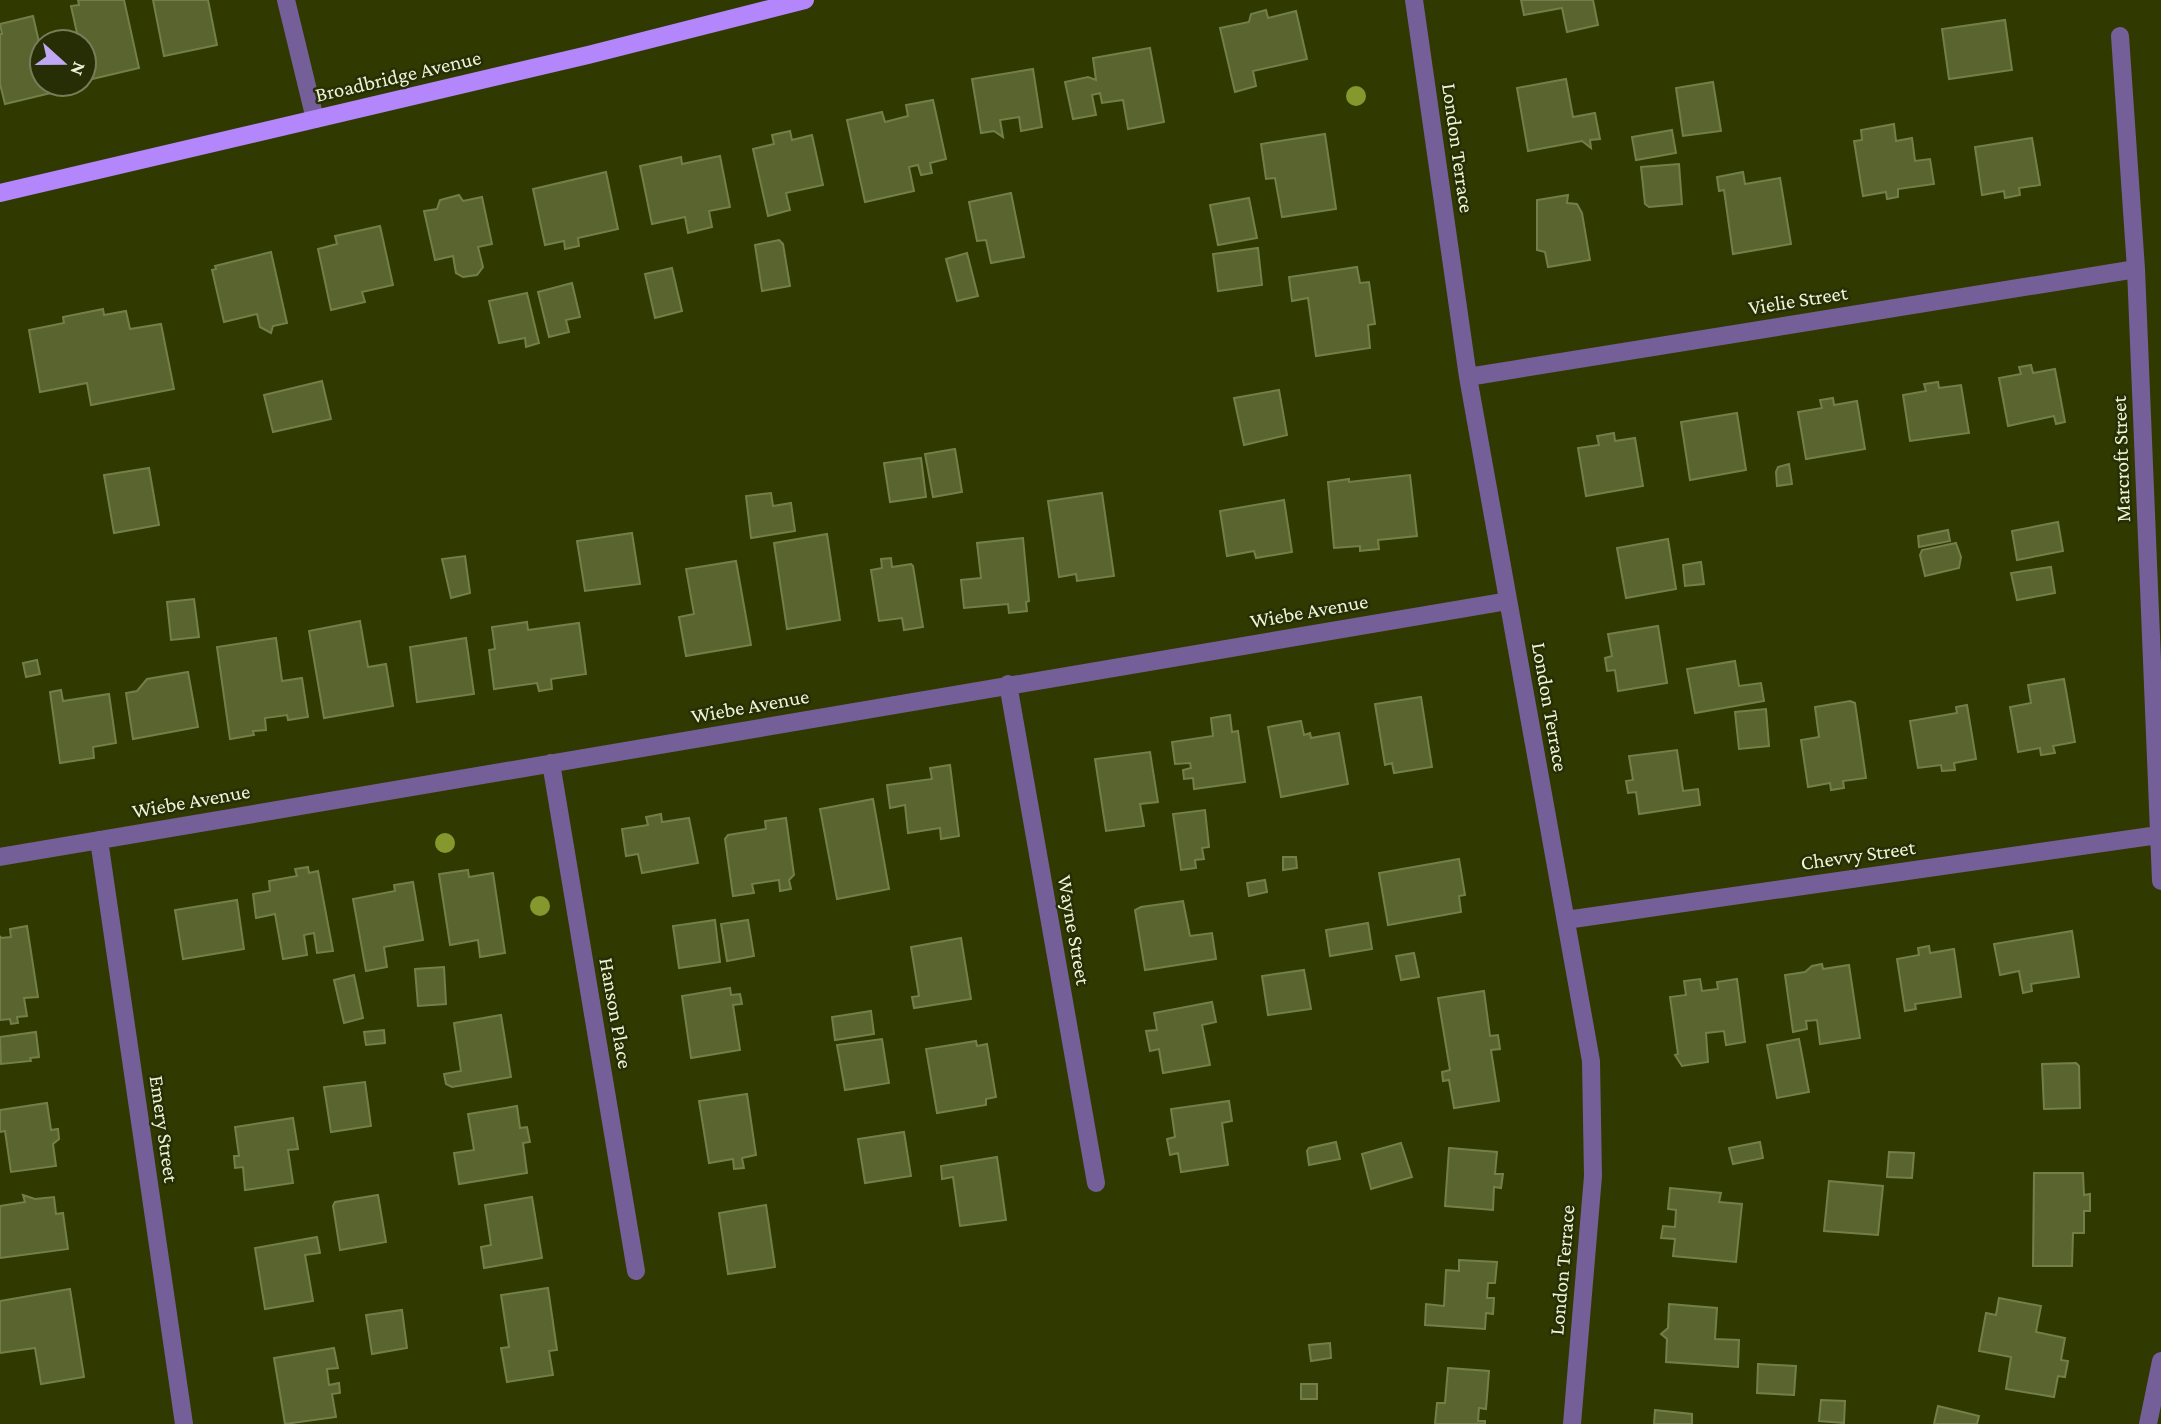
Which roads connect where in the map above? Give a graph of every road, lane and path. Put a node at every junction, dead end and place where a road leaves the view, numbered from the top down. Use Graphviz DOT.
graph roads {
  1 [pos="286,0"];
  2 [pos="805,0"];
  3 [pos="1414,0"];
  4 [pos="2120,36"];
  5 [pos="315,119"];
  6 [pos="0,192"];
  7 [pos="2136,269"];
  8 [pos="1468,377"];
  9 [pos="1508,601"];
  10 [pos="1008,684"];
  11 [pos="551,763"];
  12 [pos="2158,779"];
  13 [pos="2158,835"];
  14 [pos="99,840"];
  15 [pos="0,857"];
  16 [pos="2161,880"];
  17 [pos="1566,920"];
  18 [pos="1096,1183"];
  19 [pos="636,1271"];
  20 [pos="2161,1362"];
  21 [pos="184,1424"];
  22 [pos="1572,1424"];
  23 [pos="2148,1424"];
  1 -- 5 [label="street"];
  2 -- 5 [label="main road, Broadbridge Avenue"];
  3 -- 8 [label="street, London Terrace"];
  4 -- 7 [label="street, Marcroft Street"];
  5 -- 6 [label="main road, Broadbridge Avenue"];
  7 -- 8 [label="street, Vielie Street"];
  7 -- 12 [label="street, Marcroft Street"];
  8 -- 9 [label="street, London Terrace"];
  9 -- 10 [label="street, Wiebe Avenue"];
  9 -- 17 [label="street, London Terrace"];
  10 -- 11 [label="street, Wiebe Avenue"];
  10 -- 18 [label="street, Wayne Street"];
  11 -- 14 [label="street, Wiebe Avenue"];
  11 -- 19 [label="street, Hanson Place"];
  12 -- 13 [label="street, Marcroft Street"];
  13 -- 16 [label="street, Marcroft Street"];
  13 -- 17 [label="street, Chevvy Street"];
  14 -- 15 [label="street, Wiebe Avenue"];
  14 -- 21 [label="street, Emery Street"];
  17 -- 22 [label="street, London Terrace"];
  20 -- 23 [label="street"];
}
